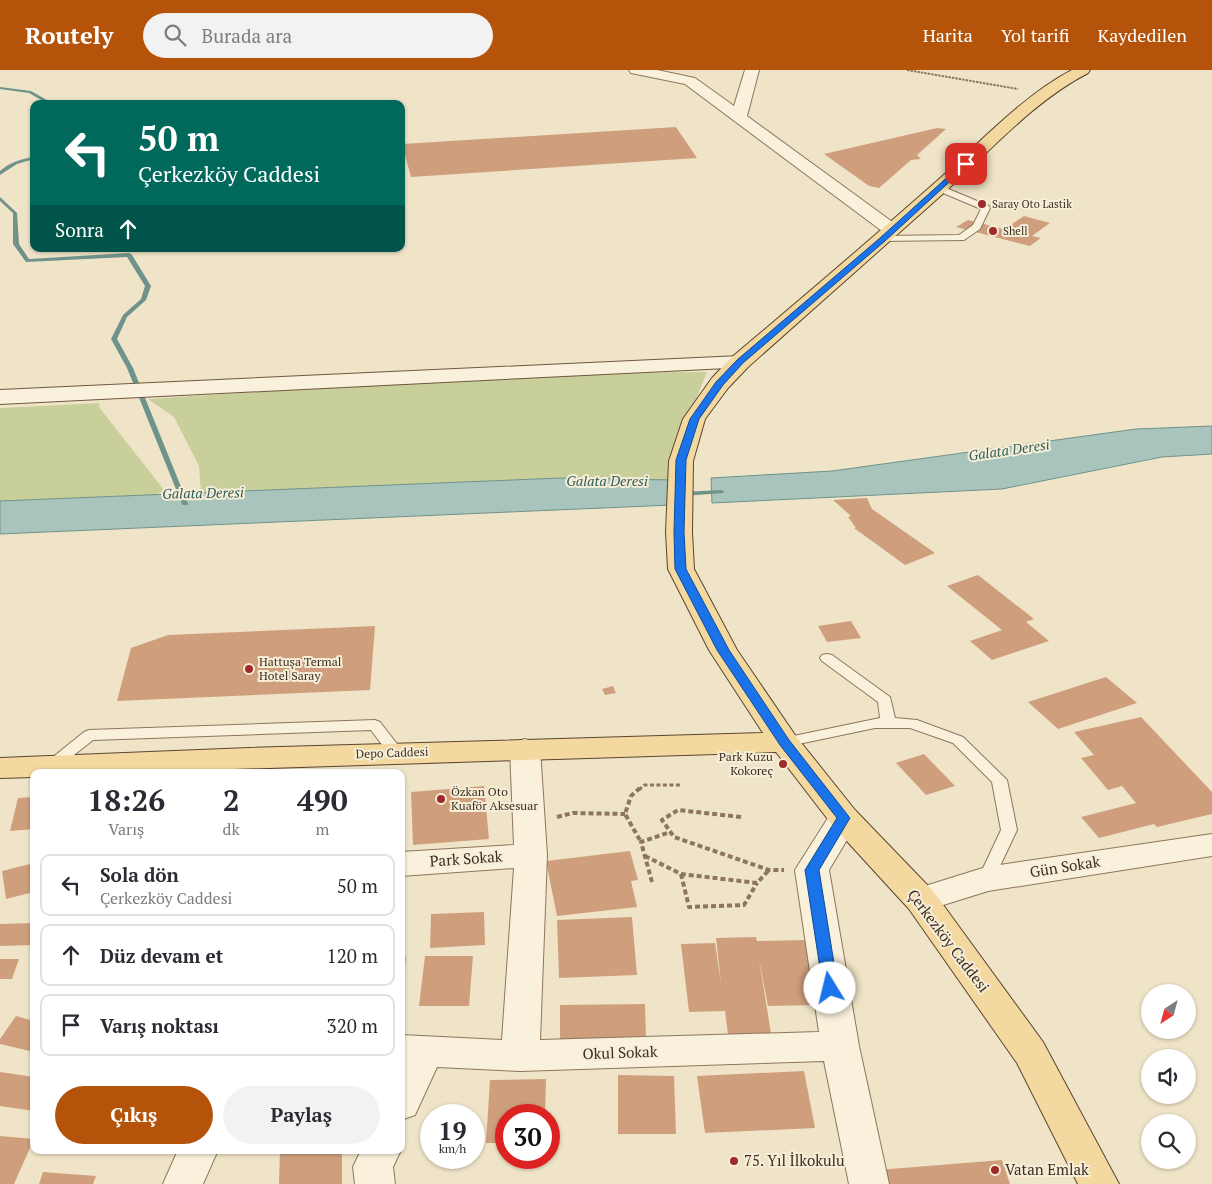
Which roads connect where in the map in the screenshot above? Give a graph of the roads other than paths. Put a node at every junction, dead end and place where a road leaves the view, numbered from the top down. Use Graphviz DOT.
graph roads {
  1 [pos="636,70"];
  2 [pos="752,70"];
  3 [pos="1084,70"];
  4 [pos="739,116"];
  5 [pos="939,188"];
  6 [pos="887,235"];
  7 [pos="740,362"];
  8 [pos="0,398"];
  9 [pos="827,658"];
  10 [pos="888,723"];
  11 [pos="784,742"];
  12 [pos="525,749"];
  13 [pos="396,753"];
  14 [pos="248,765"];
  15 [pos="50,766"];
  16 [pos="0,768"];
  17 [pos="844,818"];
  18 [pos="529,839"];
  19 [pos="1212,845"];
  20 [pos="405,863"];
  21 [pos="986,879"];
  22 [pos="921,900"];
  23 [pos="840,1046"];
  24 [pos="413,1050"];
  25 [pos="520,1056"];
  26 [pos="405,1086"];
  27 [pos="196,1154"];
  28 [pos="379,1154"];
  29 [pos="183,1184"];
  30 [pos="374,1184"];
  31 [pos="869,1184"];
  32 [pos="1099,1184"];
  1 -- 4 [label="street"];
  2 -- 4 [label="street"];
  3 -- 5 [label="main road, Çerkezköy Caddesi"];
  4 -- 6 [label="street"];
  5 -- 6 [label="main road, Çerkezköy Caddesi"];
  5 -- 6 [label="lane"];
  6 -- 7 [label="main road, Çerkezköy Caddesi"];
  7 -- 8 [label="street"];
  7 -- 11 [label="main road, Çerkezköy Caddesi"];
  9 -- 10 [label="lane"];
  10 -- 11 [label="lane"];
  10 -- 21 [label="lane"];
  11 -- 12 [label="main road, Depo Caddesi"];
  11 -- 17 [label="main road, Çerkezköy Caddesi"];
  12 -- 13 [label="main road, Depo Caddesi"];
  12 -- 18 [label="street"];
  13 -- 14 [label="main road, Depo Caddesi"];
  13 -- 15 [label="lane"];
  14 -- 15 [label="main road, Depo Caddesi"];
  15 -- 16 [label="main road, Depo Caddesi"];
  17 -- 22 [label="main road, Çerkezköy Caddesi"];
  17 -- 23 [label="street"];
  18 -- 20 [label="street, Park Sokak"];
  18 -- 25 [label="street"];
  19 -- 21 [label="street, Gün Sokak"];
  21 -- 22 [label="street, Gün Sokak"];
  22 -- 32 [label="main road, Çerkezköy Caddesi"];
  23 -- 25 [label="street, Okul Sokak"];
  23 -- 31 [label="street"];
  24 -- 25 [label="street, Okul Sokak"];
  24 -- 26 [label="street"];
  27 -- 29 [label="street"];
  28 -- 30 [label="street"];
}
